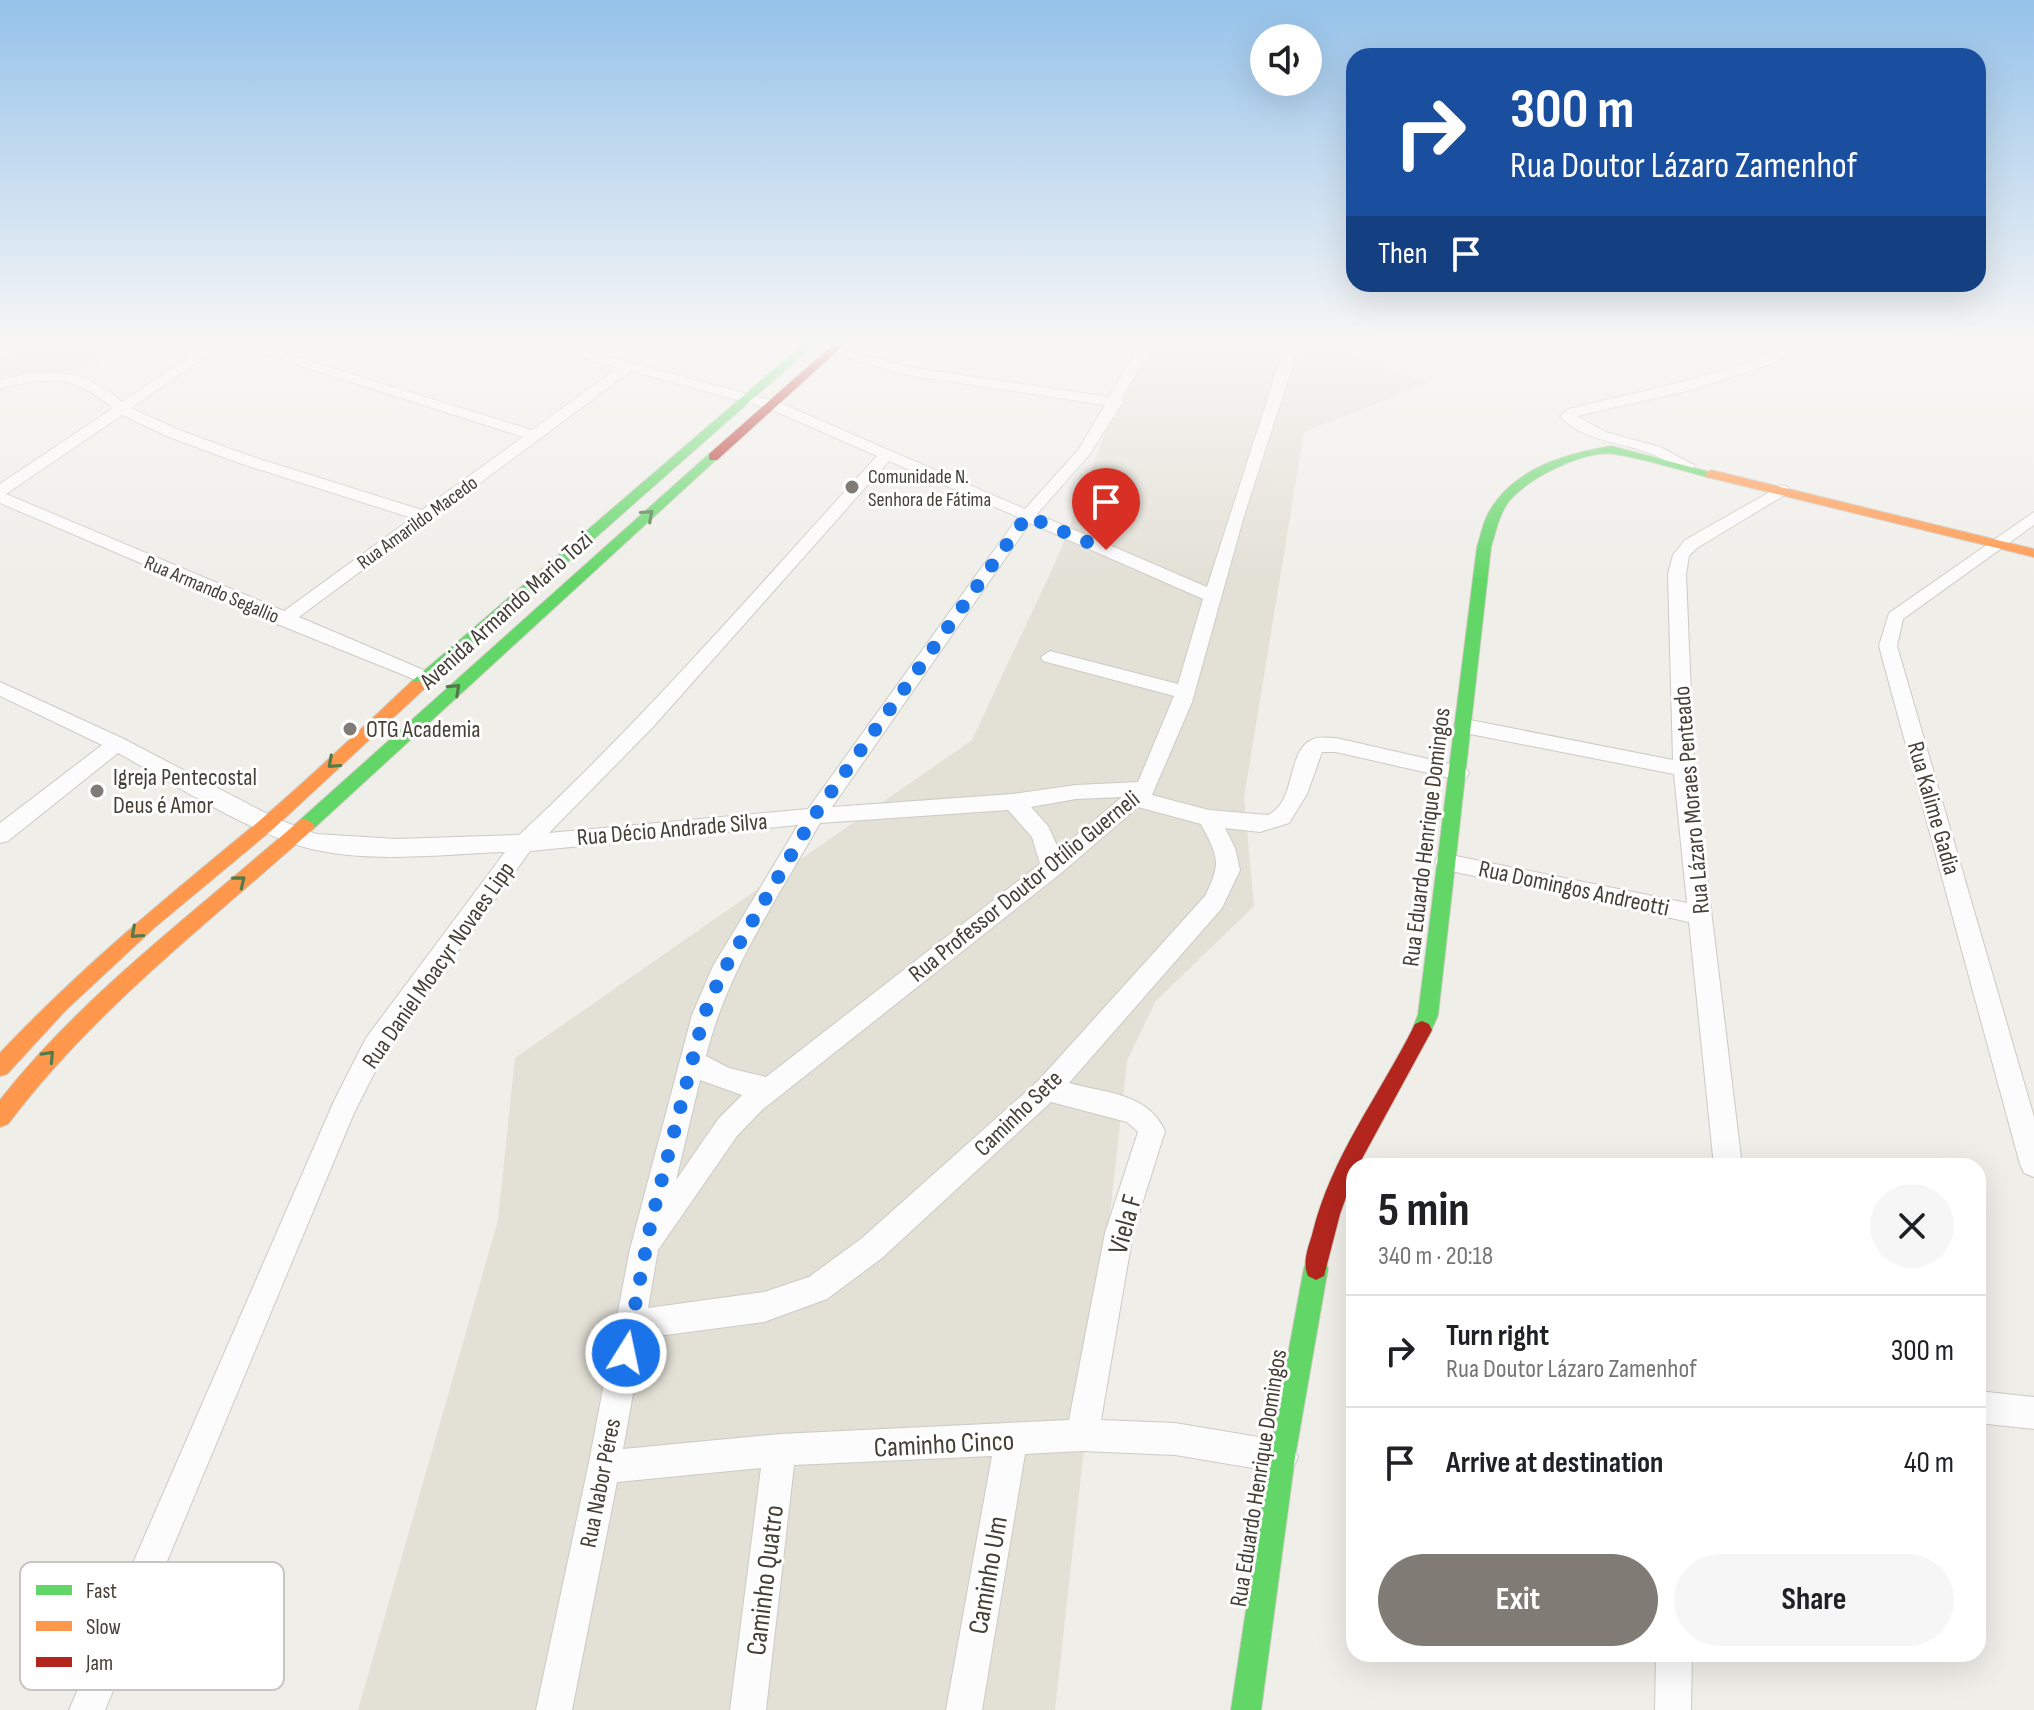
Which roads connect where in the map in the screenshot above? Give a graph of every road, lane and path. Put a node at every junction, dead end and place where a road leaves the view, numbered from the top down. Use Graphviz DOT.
graph roads {
  1 [pos="92,422"];
  2 [pos="159,422"];
  3 [pos="490,422"];
  4 [pos="554,422"];
  5 [pos="720,422"];
  6 [pos="754,422"];
  7 [pos="812,422"];
  8 [pos="1103,422"];
  9 [pos="1268,422"];
  10 [pos="1574,422"];
  11 [pos="535,436"];
  12 [pos="887,454"];
  13 [pos="1689,468"];
  14 [pos="1782,490"];
  15 [pos="0,494"];
  16 [pos="424,516"];
  17 [pos="1027,516"];
  18 [pos="2034,517"];
  19 [pos="1995,543"];
  20 [pos="2034,553"];
  21 [pos="1212,596"];
  22 [pos="283,620"];
  23 [pos="1050,657"];
  24 [pos="426,678"];
  25 [pos="0,688"];
  26 [pos="1183,692"];
  27 [pos="1465,726"];
  28 [pos="117,744"];
  29 [pos="1684,769"];
  30 [pos="1459,773"];
  31 [pos="1139,794"];
  32 [pos="1013,802"];
  33 [pos="814,816"];
  34 [pos="1209,818"];
  35 [pos="267,824"];
  36 [pos="0,835"];
  37 [pos="296,835"];
  38 [pos="524,843"];
  39 [pos="1446,862"];
  40 [pos="1052,868"];
  41 [pos="1701,915"];
  42 [pos="692,1061"];
  43 [pos="0,1067"];
  44 [pos="769,1089"];
  45 [pos="1047,1089"];
  46 [pos="0,1117"];
  47 [pos="1350,1158"];
  48 [pos="1727,1158"];
  49 [pos="2034,1164"];
  50 [pos="1346,1167"];
  51 [pos="644,1249"];
  52 [pos="631,1325"];
  53 [pos="1986,1408"];
  54 [pos="2034,1413"];
  55 [pos="1082,1435"];
  56 [pos="1011,1440"];
  57 [pos="780,1450"];
  58 [pos="1282,1457"];
  59 [pos="604,1467"];
  60 [pos="150,1562"];
  61 [pos="1674,1662"];
  62 [pos="96,1690"];
  63 [pos="87,1710"];
  64 [pos="554,1710"];
  65 [pos="748,1710"];
  66 [pos="964,1710"];
  67 [pos="1246,1710"];
  68 [pos="1673,1710"];
  1 -- 15 [label="street"];
  2 -- 16 [label="street"];
  3 -- 11 [label="street"];
  4 -- 11 [label="street, Rua Amarildo Macedo"];
  5 -- 24 [label="street, Avenida Armando Mario Tozi"];
  37 -- 6 [label="street, Avenida Armando Mario Tozi, one-way"];
  7 -- 12 [label="street"];
  8 -- 17 [label="street, Rua Nabor Péres"];
  9 -- 21 [label="street, Rua Professor Doutor Otílio Guerneli"];
  10 -- 13 [label="street"];
  11 -- 16 [label="street, Rua Amarildo Macedo"];
  12 -- 17 [label="street"];
  12 -- 38 [label="street, Rua Daniel Moacyr Novaes Lipp"];
  13 -- 14 [label="street, Rua Eduardo Henrique Domingos"];
  13 -- 27 [label="street, Rua Eduardo Henrique Domingos"];
  14 -- 19 [label="street, Rua Eduardo Henrique Domingos"];
  14 -- 29 [label="street, Rua Lázaro Moraes Penteado"];
  15 -- 22 [label="street, Rua Armando Segallio"];
  16 -- 22 [label="street, Rua Amarildo Macedo"];
  17 -- 21 [label="street"];
  17 -- 33 [label="street, Rua Nabor Péres"];
  18 -- 19 [label="street, Rua Kalime Gadia"];
  19 -- 20 [label="street, Rua Eduardo Henrique Domingos"];
  19 -- 49 [label="street, Rua Kalime Gadia"];
  21 -- 26 [label="street, Rua Professor Doutor Otílio Guerneli"];
  22 -- 24 [label="street, Rua Armando Segallio"];
  23 -- 26 [label="street"];
  24 -- 35 [label="street, Avenida Armando Mario Tozi, one-way"];
  25 -- 28 [label="street"];
  26 -- 31 [label="street, Rua Professor Doutor Otílio Guerneli"];
  27 -- 29 [label="street"];
  27 -- 30 [label="street, Rua Eduardo Henrique Domingos"];
  28 -- 35 [label="street"];
  28 -- 36 [label="street"];
  29 -- 41 [label="street, Rua Lázaro Moraes Penteado"];
  30 -- 34 [label="street"];
  30 -- 39 [label="street, Rua Eduardo Henrique Domingos"];
  31 -- 32 [label="street, Rua Décio Andrade Silva"];
  31 -- 34 [label="street"];
  31 -- 40 [label="street, Rua Professor Doutor Otílio Guerneli"];
  32 -- 33 [label="street, Rua Décio Andrade Silva"];
  32 -- 40 [label="street"];
  33 -- 38 [label="street, Rua Décio Andrade Silva"];
  33 -- 42 [label="street, Rua Nabor Péres"];
  34 -- 45 [label="street, Caminho Sete"];
  35 -- 37 [label="street, Rua Décio Andrade Silva"];
  35 -- 43 [label="street, Avenida Armando Mario Tozi, one-way"];
  37 -- 38 [label="street, Rua Décio Andrade Silva"];
  46 -- 37 [label="street, Avenida Armando Mario Tozi, one-way"];
  38 -- 60 [label="street, Rua Daniel Moacyr Novaes Lipp"];
  39 -- 41 [label="street, Rua Domingos Andreotti"];
  39 -- 47 [label="street, Rua Eduardo Henrique Domingos"];
  40 -- 44 [label="street, Rua Professor Doutor Otílio Guerneli"];
  41 -- 48 [label="street, Rua Lázaro Moraes Penteado"];
  42 -- 44 [label="street"];
  42 -- 51 [label="street, Rua Nabor Péres"];
  44 -- 51 [label="street, Rua Professor Doutor Otílio Guerneli"];
  45 -- 52 [label="street, Caminho Sete"];
  45 -- 55 [label="street, Viela F"];
  50 -- 58 [label="street, Rua Eduardo Henrique Domingos"];
  51 -- 52 [label="street, Rua Nabor Péres"];
  52 -- 59 [label="street, Rua Nabor Péres"];
  53 -- 54 [label="street"];
  55 -- 56 [label="street, Caminho Cinco"];
  55 -- 58 [label="street, Caminho Cinco"];
  56 -- 57 [label="street, Caminho Cinco"];
  56 -- 66 [label="street, Caminho Um"];
  57 -- 59 [label="street, Caminho Cinco"];
  57 -- 65 [label="street, Caminho Quatro"];
  58 -- 67 [label="street, Rua Eduardo Henrique Domingos"];
  59 -- 64 [label="street, Rua Nabor Péres"];
  61 -- 68 [label="street"];
  62 -- 63 [label="street, Rua Daniel Moacyr Novaes Lipp"];
}
